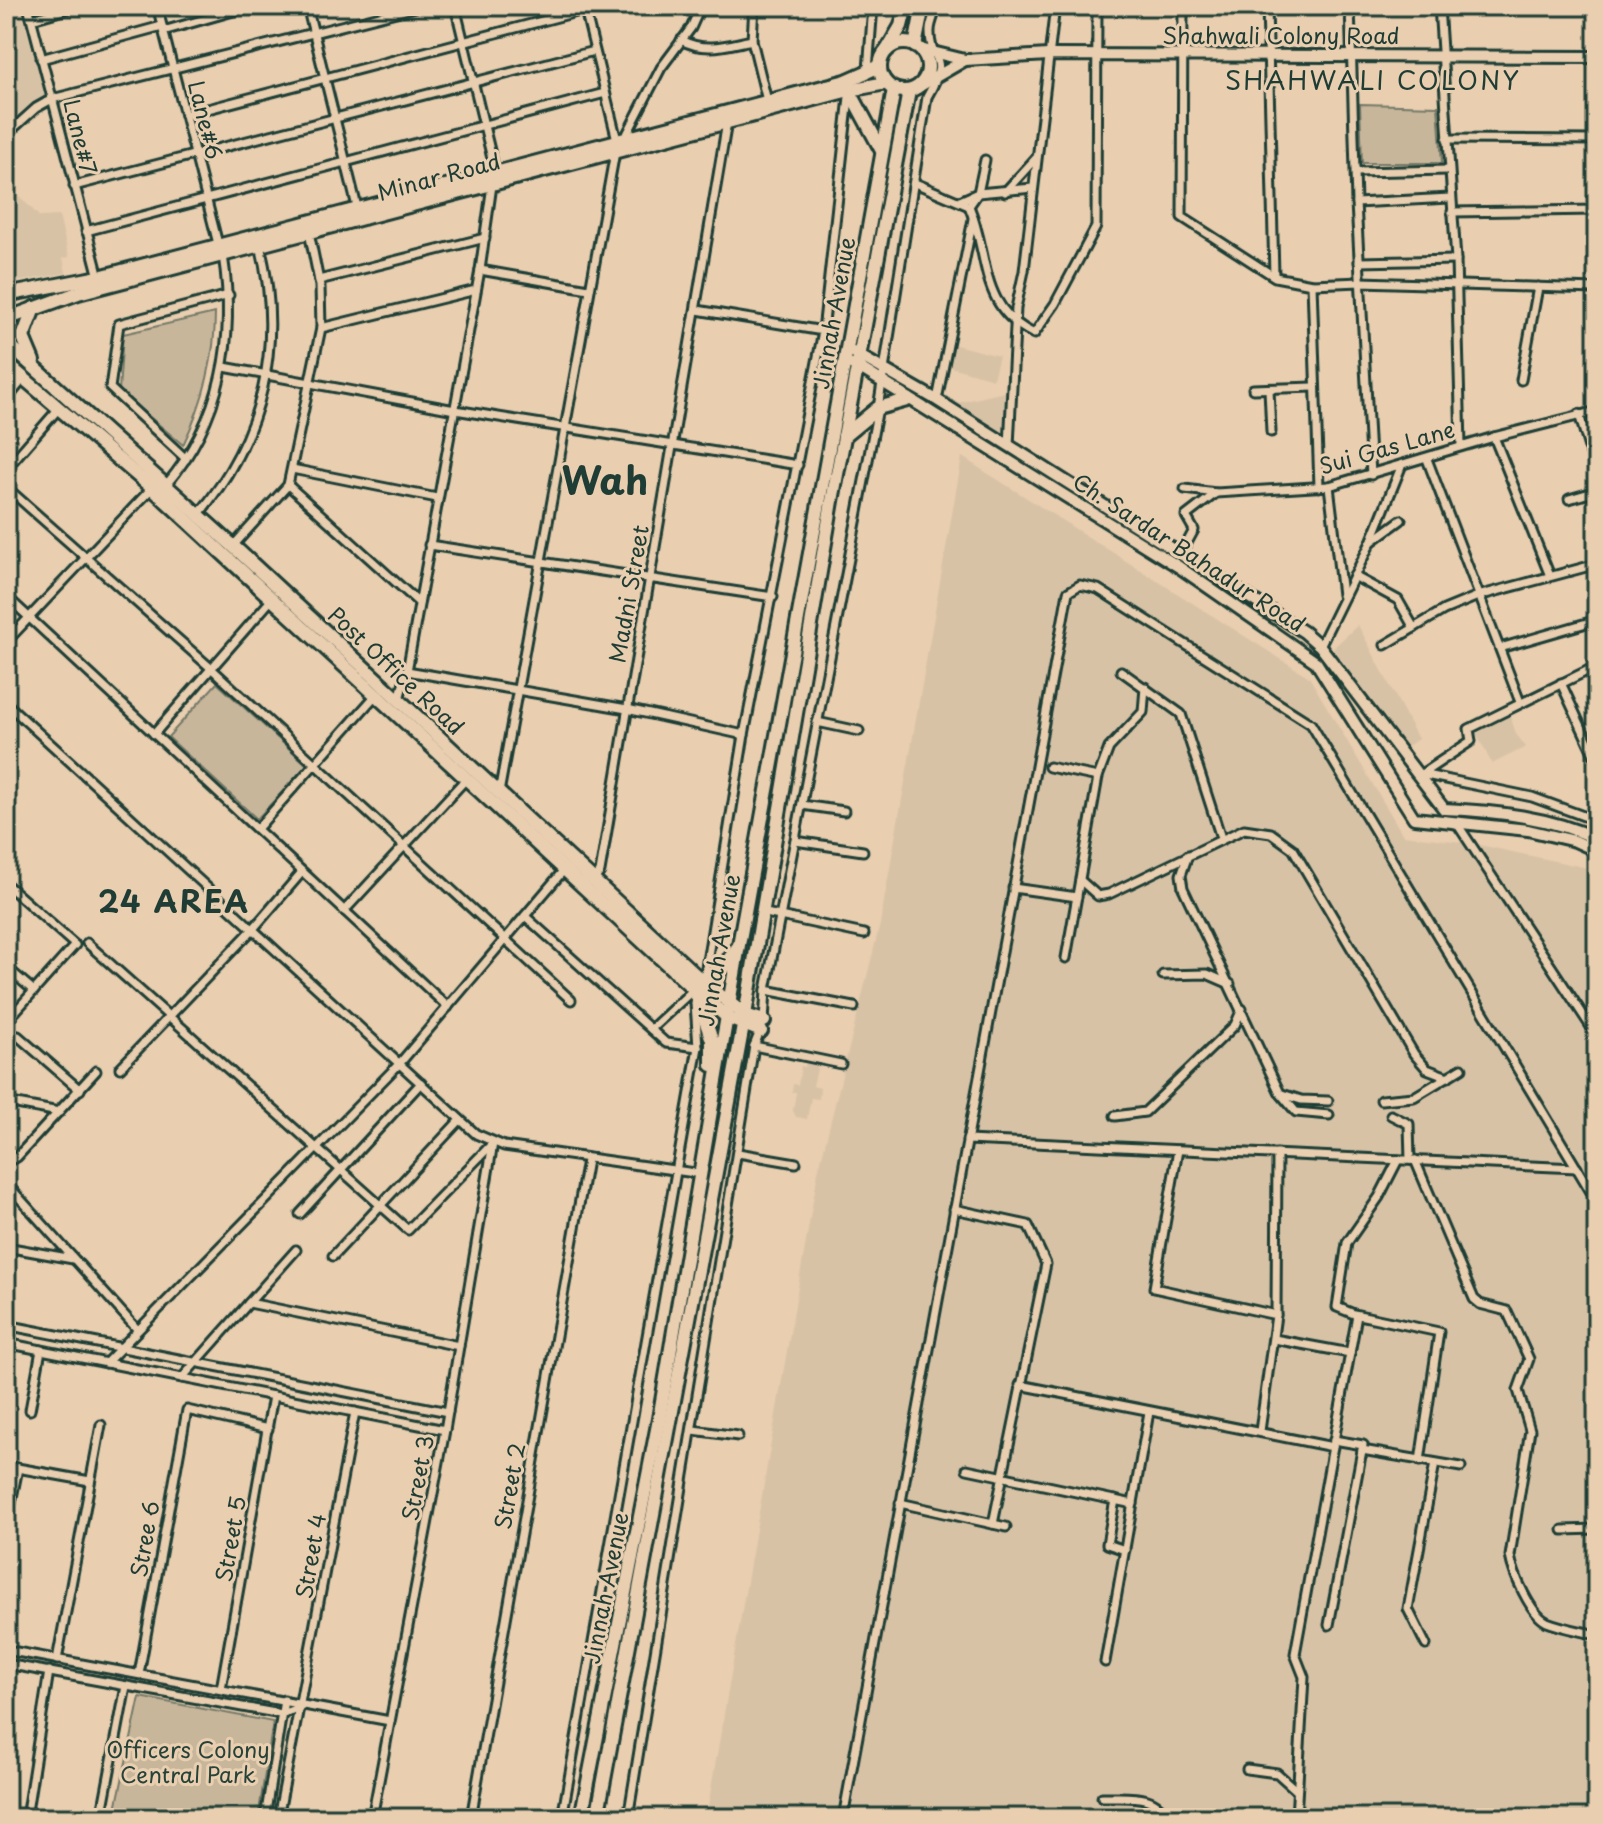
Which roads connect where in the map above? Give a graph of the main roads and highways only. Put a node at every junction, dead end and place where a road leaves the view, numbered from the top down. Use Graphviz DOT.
graph roads {
  1 [pos="906,6"];
  2 [pos="923,6"];
  3 [pos="918,48"];
  4 [pos="887,50"];
  5 [pos="1597,57"];
  6 [pos="965,60"];
  7 [pos="874,69"];
  8 [pos="890,86"];
  9 [pos="849,90"];
  10 [pos="912,90"];
  11 [pos="619,143"];
  12 [pos="883,154"];
  13 [pos="494,178"];
  14 [pos="323,222"];
  15 [pos="220,249"];
  16 [pos="64,291"];
  17 [pos="6,295"];
  18 [pos="34,308"];
  19 [pos="6,319"];
  20 [pos="6,342"];
  21 [pos="852,358"];
  22 [pos="6,363"];
  23 [pos="41,372"];
  24 [pos="907,400"];
  25 [pos="844,436"];
  26 [pos="1016,459"];
  27 [pos="269,591"];
  28 [pos="394,706"];
  29 [pos="1444,809"];
  30 [pos="1456,822"];
  31 [pos="1597,839"];
  32 [pos="1597,851"];
  33 [pos="589,885"];
  34 [pos="739,945"];
  35 [pos="698,986"];
  36 [pos="731,1004"];
  37 [pos="728,1018"];
  38 [pos="744,1020"];
  39 [pos="763,1026"];
  40 [pos="712,1088"];
  41 [pos="581,1818"];
  42 [pos="597,1818"];
  1 -- 4 [label="main road"];
  2 -- 3 [label="main road"];
  3 -- 4 [label="main road"];
  3 -- 6 [label="main road, Shahwali Colony Road"];
  3 -- 10 [label="main road"];
  4 -- 7 [label="main road"];
  5 -- 6 [label="main road, Shahwali Colony Road"];
  6 -- 10 [label="main road, Shahwali Colony Road"];
  7 -- 8 [label="main road"];
  7 -- 11 [label="main road, Minar Road"];
  8 -- 9 [label="main road, Minar Road"];
  8 -- 10 [label="main road"];
  8 -- 12 [label="main road, Jinnah Avenue"];
  9 -- 11 [label="main road, Minar Road"];
  9 -- 12 [label="main road"];
  10 -- 21 [label="main road, Jinnah Avenue"];
  11 -- 13 [label="main road, Minar Road"];
  12 -- 21 [label="main road, Jinnah Avenue"];
  13 -- 14 [label="main road, Minar Road"];
  13 -- 14 [label="main road, Minar Road"];
  14 -- 15 [label="main road, Minar Road"];
  14 -- 15 [label="main road, Minar Road"];
  15 -- 16 [label="main road, Minar Road"];
  15 -- 16 [label="main road, Minar Road"];
  16 -- 17 [label="main road, Minar Road"];
  16 -- 18 [label="main road, Minar Road"];
  18 -- 19 [label="main road, Minar Road"];
  18 -- 23 [label="main road"];
  20 -- 23 [label="main road, Post Office Road"];
  21 -- 24 [label="main road, Ch. Sardar Bahadur Road"];
  21 -- 25 [label="main road, Jinnah Avenue"];
  21 -- 26 [label="main road, Ch. Sardar Bahadur Road"];
  21 -- 34 [label="main road, Jinnah Avenue"];
  22 -- 27 [label="main road, Post Office Road"];
  23 -- 27 [label="main road, Post Office Road"];
  24 -- 25 [label="main road"];
  24 -- 26 [label="main road, Ch. Sardar Bahadur Road"];
  25 -- 38 [label="main road, Jinnah Avenue"];
  26 -- 29 [label="main road, Ch. Sardar Bahadur Road"];
  26 -- 30 [label="main road, Ch. Sardar Bahadur Road"];
  27 -- 28 [label="main road, Post Office Road"];
  27 -- 28 [label="main road, Post Office Road"];
  28 -- 33 [label="main road, Post Office Road"];
  28 -- 33 [label="main road, Post Office Road"];
  29 -- 30 [label="main road, Ch. Sardar Bahadur Road"];
  29 -- 31 [label="main road"];
  30 -- 32 [label="main road, Ch. Sardar Bahadur Road"];
  33 -- 35 [label="main road, Post Office Road"];
  34 -- 35 [label="main road"];
  34 -- 36 [label="main road, Jinnah Avenue"];
  35 -- 36 [label="main road, Post Office Road"];
  35 -- 37 [label="main road, Post Office Road"];
  35 -- 40 [label="main road"];
  36 -- 37 [label="main road, Jinnah Avenue"];
  36 -- 38 [label="main road, Post Office Road"];
  37 -- 38 [label="main road, Post Office Road"];
  37 -- 40 [label="main road, Jinnah Avenue"];
  38 -- 39 [label="main road, Post Office Road"];
  38 -- 42 [label="main road, Jinnah Avenue"];
  40 -- 41 [label="main road, Jinnah Avenue"];
}
